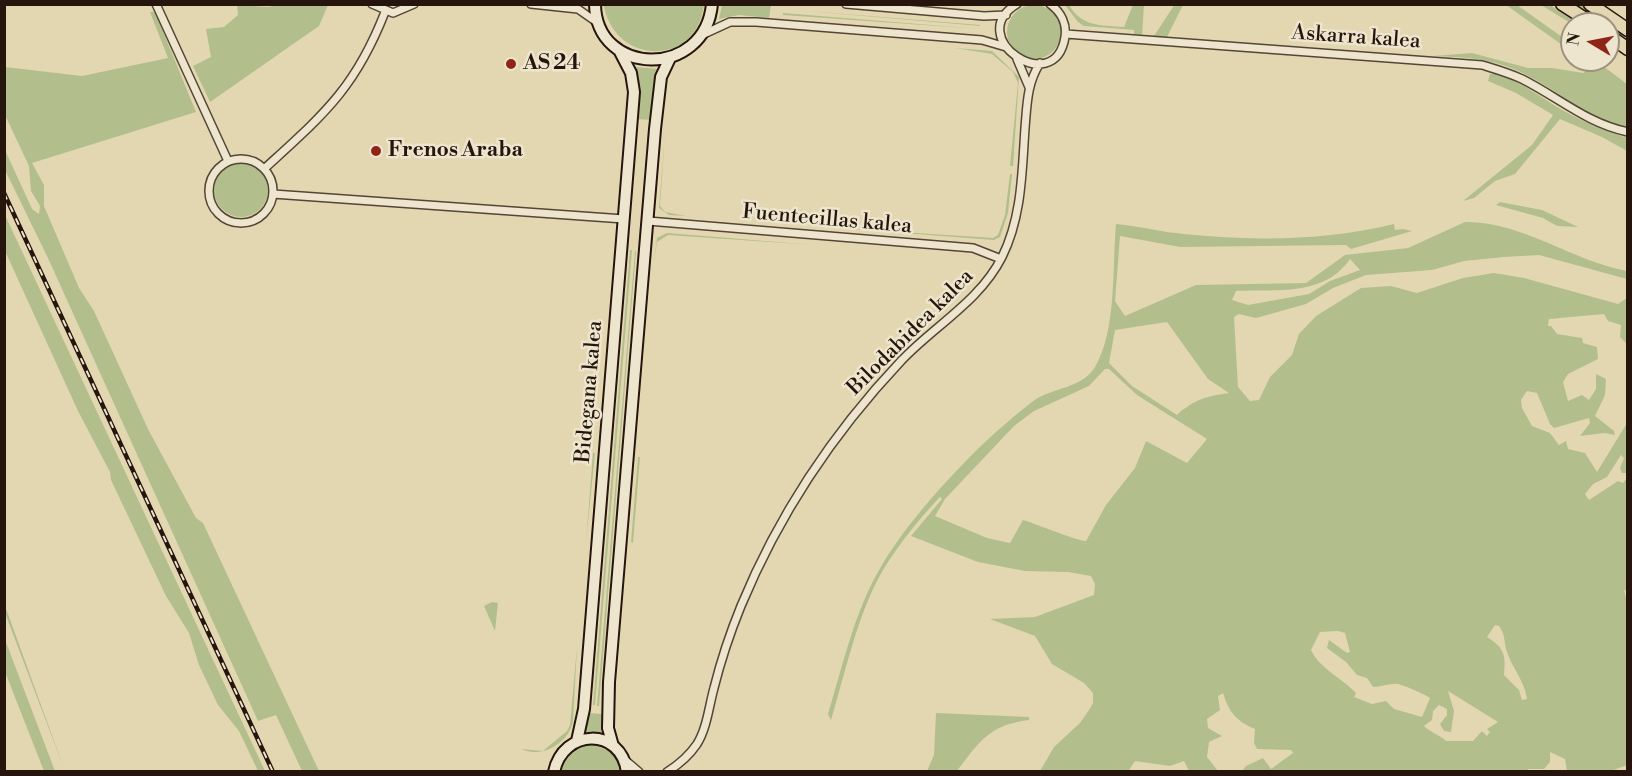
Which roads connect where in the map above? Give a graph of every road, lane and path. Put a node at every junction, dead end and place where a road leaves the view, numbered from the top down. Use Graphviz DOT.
graph roads {
  1 [pos="156,4"];
  2 [pos="372,4"];
  3 [pos="414,4"];
  4 [pos="531,4"];
  5 [pos="594,4"];
  6 [pos="712,4"];
  7 [pos="846,4"];
  8 [pos="1017,4"];
  9 [pos="1050,4"];
  10 [pos="1590,4"];
  11 [pos="385,12"];
  12 [pos="1006,15"];
  13 [pos="598,23"];
  14 [pos="1628,30"];
  15 [pos="1066,34"];
  16 [pos="702,35"];
  17 [pos="1006,47"];
  18 [pos="619,50"];
  19 [pos="670,58"];
  20 [pos="1017,59"];
  21 [pos="1040,63"];
  22 [pos="1029,87"];
  23 [pos="1628,132"];
  24 [pos="228,162"];
  25 [pos="264,169"];
  26 [pos="273,194"];
  27 [pos="624,219"];
  28 [pos="648,222"];
  29 [pos="1001,259"];
  30 [pos="577,741"];
  31 [pos="613,746"];
  32 [pos="623,758"];
  33 [pos="554,771"];
  34 [pos="627,771"];
  35 [pos="639,771"];
  36 [pos="667,771"];
  1 -- 24 [label="street"];
  2 -- 11 [label="street"];
  3 -- 11 [label="street"];
  4 -- 13 [label="street"];
  5 -- 13 [label="street"];
  6 -- 16 [label="street"];
  7 -- 12 [label="street"];
  8 -- 12 [label="street"];
  9 -- 15 [label="street"];
  10 -- 14 [label="highway"];
  11 -- 25 [label="street"];
  12 -- 17 [label="street"];
  13 -- 18 [label="street, Bidegana kalea"];
  15 -- 21 [label="street"];
  15 -- 23 [label="street, Askarra kalea"];
  16 -- 17 [label="street"];
  16 -- 19 [label="street"];
  17 -- 20 [label="street, Bilodabidea kalea"];
  18 -- 19 [label="street"];
  18 -- 27 [label="street, Bidegana kalea"];
  19 -- 28 [label="street, Bidegana kalea"];
  20 -- 21 [label="street"];
  20 -- 22 [label="street, Bilodabidea kalea"];
  21 -- 22 [label="street, Bilodabidea kalea"];
  22 -- 29 [label="street, Bilodabidea kalea"];
  24 -- 25 [label="street"];
  24 -- 26 [label="street"];
  25 -- 26 [label="street"];
  26 -- 27 [label="street"];
  27 -- 30 [label="street, Bidegana kalea"];
  28 -- 29 [label="street, Fuentecillas kalea"];
  28 -- 31 [label="street, Bidegana kalea"];
  29 -- 36 [label="street, Bilodabidea kalea"];
  30 -- 31 [label="street"];
  30 -- 33 [label="street"];
  31 -- 32 [label="street"];
  32 -- 34 [label="street"];
  32 -- 35 [label="street"];
}
